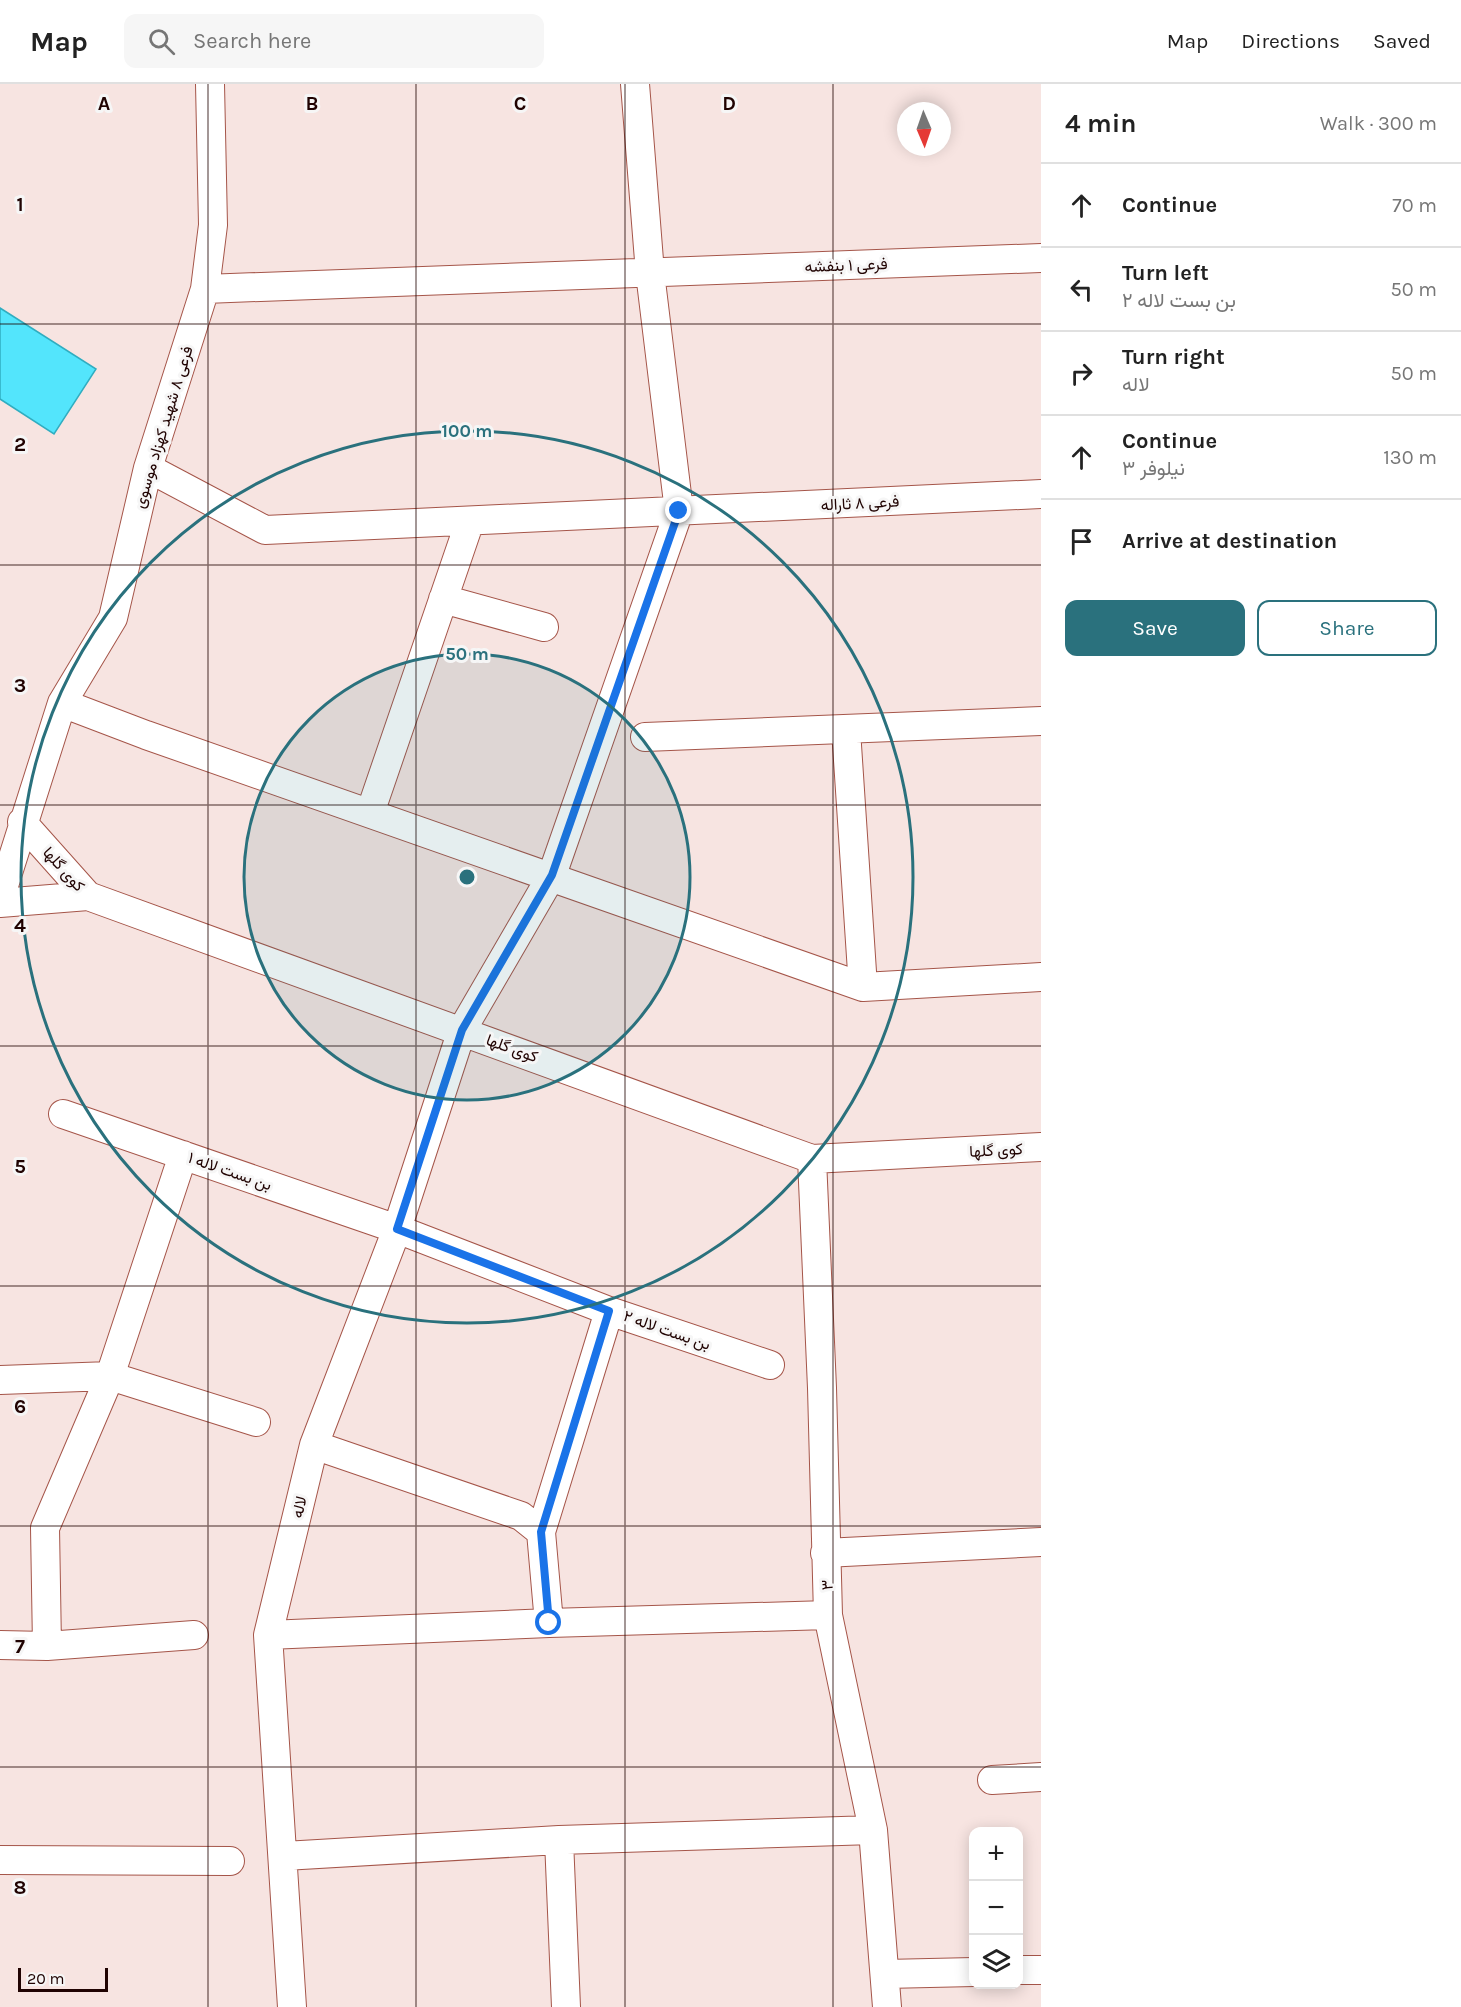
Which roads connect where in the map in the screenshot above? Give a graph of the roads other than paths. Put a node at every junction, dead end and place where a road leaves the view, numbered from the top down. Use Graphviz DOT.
graph roads {
  1 [pos="210,84"];
  2 [pos="635,84"];
  3 [pos="1041,258"];
  4 [pos="650,273"];
  5 [pos="205,289"];
  6 [pos="148,468"];
  7 [pos="1041,494"];
  8 [pos="679,511"];
  9 [pos="470,521"];
  10 [pos="443,599"];
  11 [pos="544,627"];
  12 [pos="62,703"];
  13 [pos="1041,721"];
  14 [pos="846,730"];
  15 [pos="645,737"];
  16 [pos="370,813"];
  17 [pos="22,822"];
  18 [pos="552,875"];
  19 [pos="88,896"];
  20 [pos="0,897"];
  21 [pos="0,903"];
  22 [pos="1041,978"];
  23 [pos="863,987"];
  24 [pos="462,1030"];
  25 [pos="63,1114"];
  26 [pos="1041,1147"];
  27 [pos="183,1155"];
  28 [pos="812,1159"];
  29 [pos="397,1229"];
  30 [pos="609,1311"];
  31 [pos="770,1365"];
  32 [pos="110,1376"];
  33 [pos="0,1380"];
  34 [pos="256,1422"];
  35 [pos="314,1445"];
  36 [pos="541,1532"];
  37 [pos="1041,1542"];
  38 [pos="825,1553"];
  39 [pos="828,1615"];
  40 [pos="549,1623"];
  41 [pos="194,1635"];
  42 [pos="268,1635"];
  43 [pos="0,1645"];
  44 [pos="47,1646"];
  45 [pos="1041,1777"];
  46 [pos="992,1780"];
  47 [pos="873,1830"];
  48 [pos="559,1840"];
  49 [pos="284,1856"];
  50 [pos="0,1860"];
  51 [pos="230,1861"];
  52 [pos="1023,1970"];
  53 [pos="1041,1970"];
  54 [pos="969,1972"];
  55 [pos="885,1974"];
  56 [pos="292,2007"];
  57 [pos="566,2007"];
  58 [pos="887,2007"];
  1 -- 5 [label="street, فرعی ۸ شهید کهزاد موسوی"];
  2 -- 4 [label="street"];
  3 -- 4 [label="street, فرعی ۱ بنفشه"];
  4 -- 5 [label="street, فرعی ۱ بنفشه"];
  4 -- 8 [label="street"];
  5 -- 6 [label="street, فرعی ۸ شهید کهزاد موسوی"];
  6 -- 9 [label="street, فرعی ۸ ثاراله"];
  6 -- 12 [label="street, فرعی ۸ شهید کهزاد موسوی"];
  7 -- 8 [label="street, فرعی ۸ ثاراله"];
  8 -- 9 [label="street, فرعی ۸ ثاراله"];
  8 -- 18 [label="street, لاله"];
  9 -- 10 [label="street"];
  10 -- 11 [label="street"];
  10 -- 16 [label="street"];
  12 -- 16 [label="street"];
  12 -- 17 [label="street, فرعی ۸ شهید کهزاد موسوی"];
  13 -- 14 [label="street"];
  14 -- 15 [label="street"];
  14 -- 23 [label="street"];
  16 -- 18 [label="street"];
  17 -- 19 [label="street, کوی گلها"];
  17 -- 20 [label="street, فرعی ۸ شهید کهزاد موسوی"];
  18 -- 23 [label="street"];
  18 -- 24 [label="street, لاله"];
  19 -- 21 [label="street"];
  19 -- 24 [label="street, کوی گلها"];
  22 -- 23 [label="street"];
  24 -- 28 [label="street, کوی گلها"];
  24 -- 29 [label="street, لاله"];
  25 -- 27 [label="street, بن بست لاله ۱"];
  26 -- 28 [label="street, کوی گلها"];
  27 -- 29 [label="street, بن بست لاله ۱"];
  27 -- 32 [label="street"];
  28 -- 38 [label="street, ۳"];
  29 -- 30 [label="street, بن بست لاله ۲"];
  29 -- 35 [label="street, لاله"];
  30 -- 31 [label="street, بن بست لاله ۲"];
  30 -- 36 [label="street"];
  32 -- 33 [label="street"];
  32 -- 34 [label="street"];
  32 -- 44 [label="street"];
  35 -- 36 [label="street"];
  35 -- 42 [label="street, لاله"];
  36 -- 40 [label="street"];
  37 -- 38 [label="street"];
  38 -- 39 [label="street, ۳"];
  39 -- 40 [label="street"];
  39 -- 47 [label="street, ۳"];
  40 -- 42 [label="street"];
  41 -- 44 [label="street"];
  42 -- 49 [label="street, لاله"];
  43 -- 44 [label="street"];
  45 -- 46 [label="street"];
  47 -- 48 [label="street"];
  47 -- 55 [label="street, ۳"];
  48 -- 49 [label="street"];
  48 -- 57 [label="street"];
  49 -- 56 [label="street, لاله"];
  50 -- 51 [label="street"];
  52 -- 53 [label="street"];
  54 -- 55 [label="street"];
  55 -- 58 [label="street, ۳"];
}
